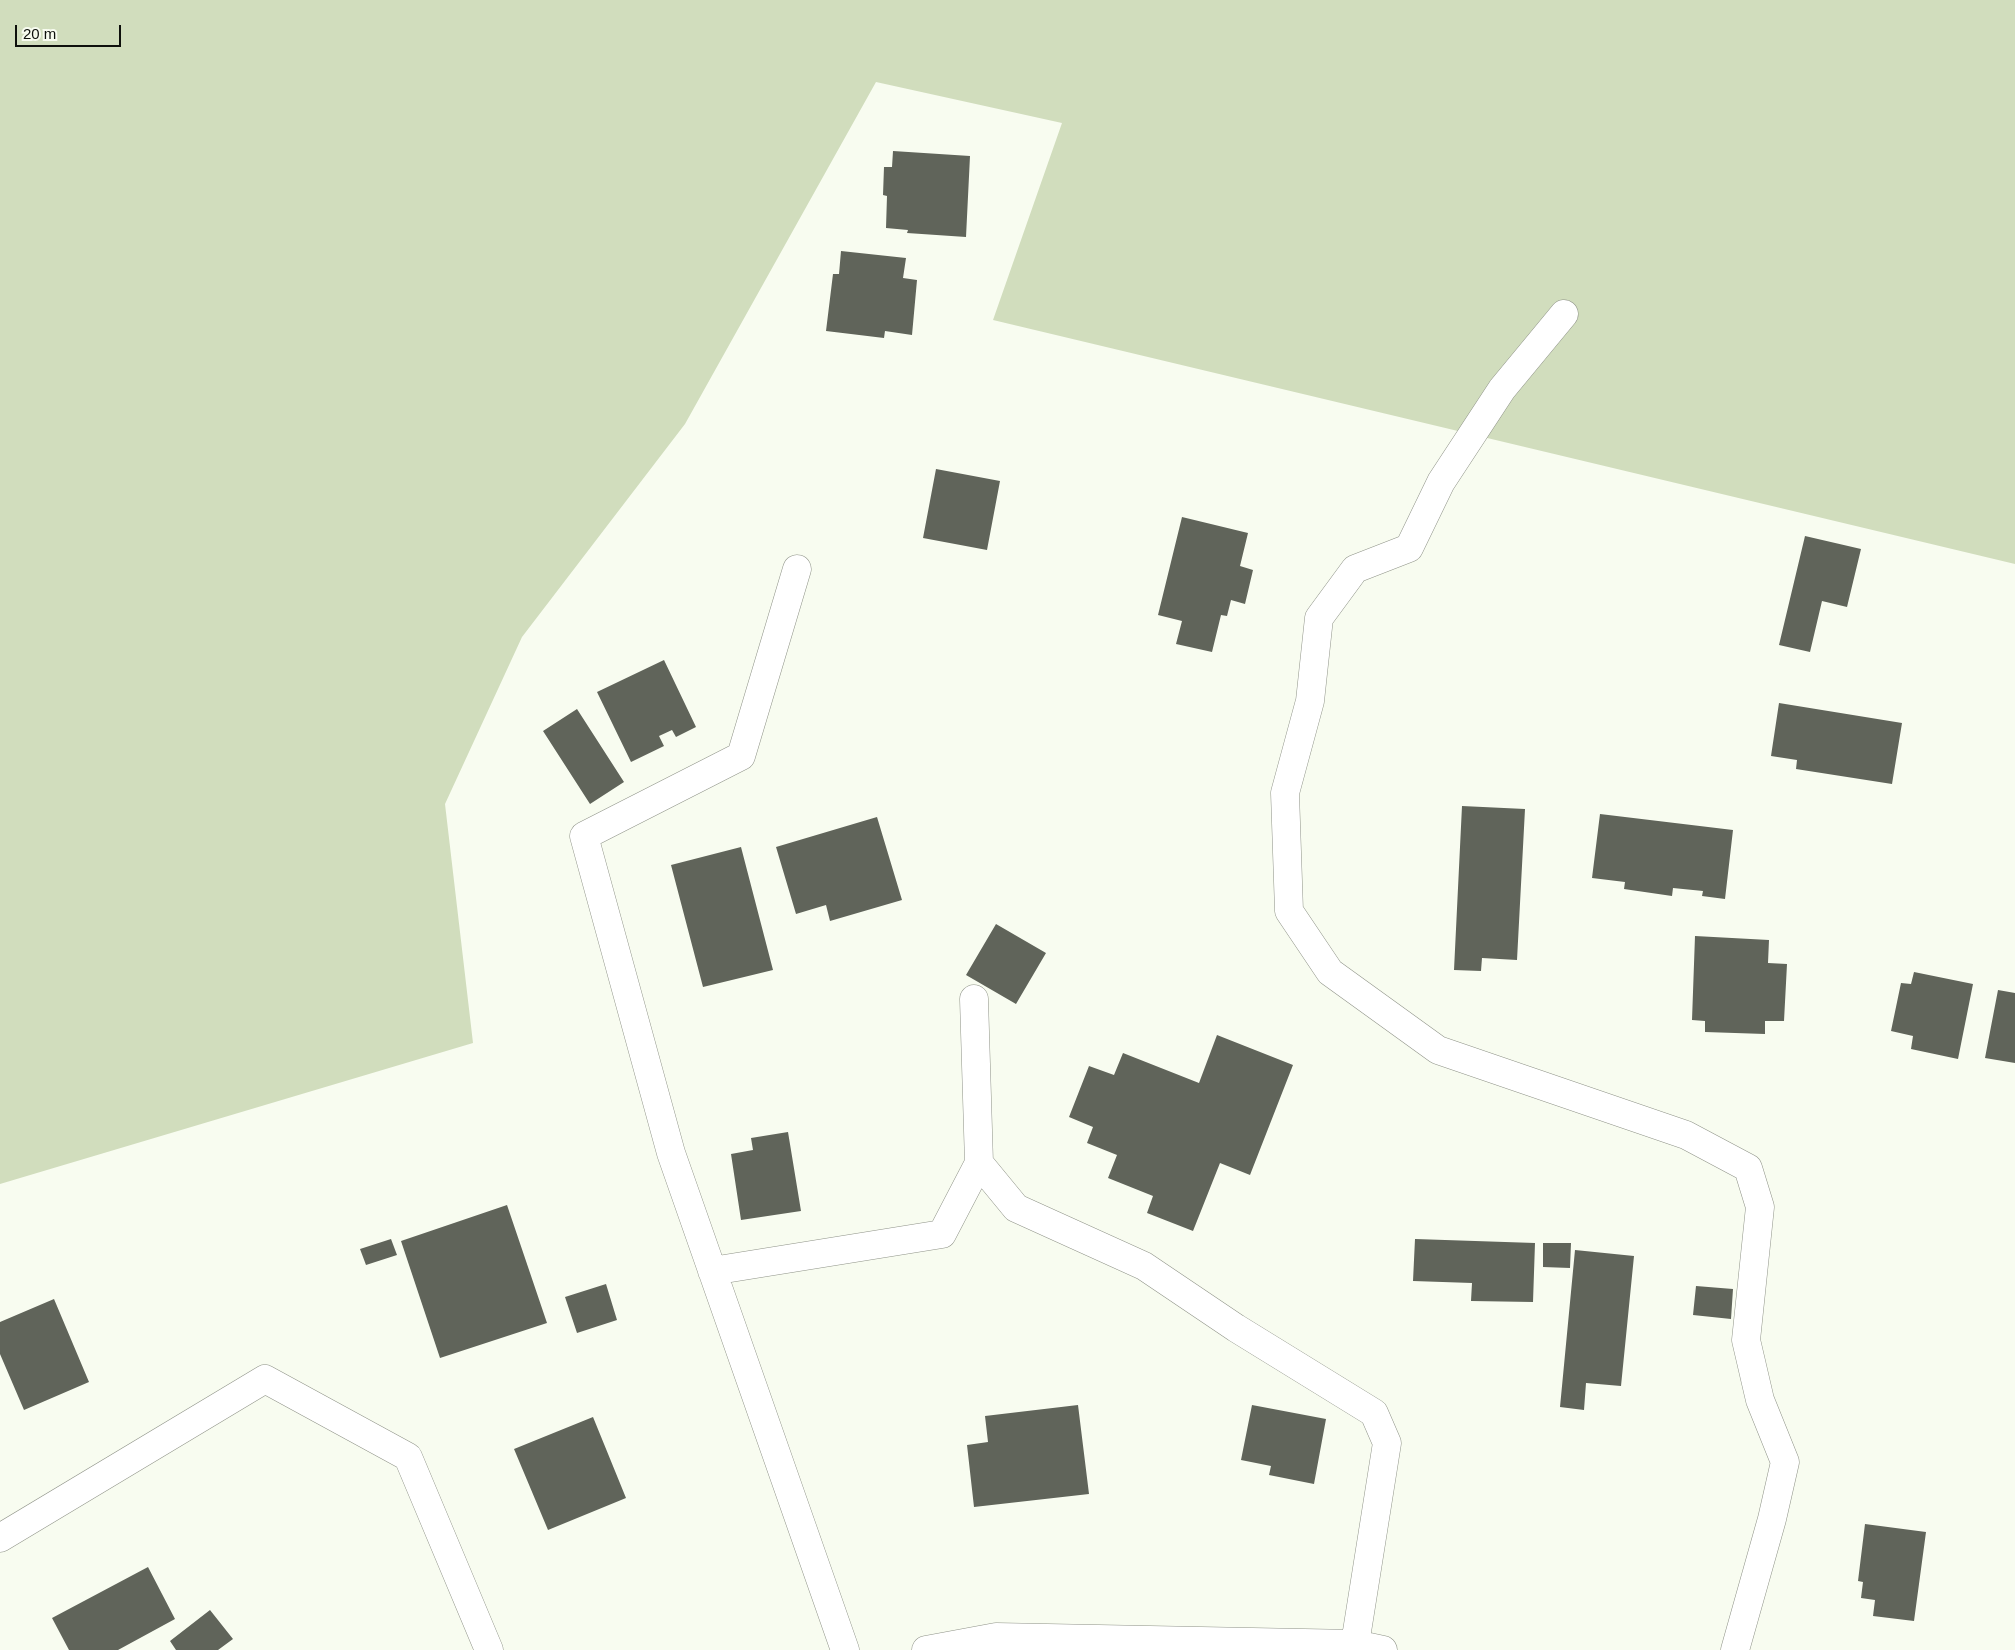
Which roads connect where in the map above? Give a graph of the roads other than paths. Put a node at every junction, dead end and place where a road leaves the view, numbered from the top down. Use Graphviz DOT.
graph roads {
  1 [pos="1564,314"];
  2 [pos="797,569"];
  3 [pos="974,999"];
  4 [pos="979,1163"];
  5 [pos="712,1271"];
  6 [pos="0,1538"];
  7 [pos="1355,1644"];
  8 [pos="489,1650"];
  9 [pos="845,1650"];
  10 [pos="926,1650"];
  11 [pos="1383,1650"];
  12 [pos="1735,1650"];
  1 -- 12 [label="street"];
  2 -- 5 [label="street"];
  3 -- 4 [label="street"];
  4 -- 5 [label="street"];
  4 -- 7 [label="street"];
  5 -- 9 [label="street"];
  6 -- 8 [label="street"];
  7 -- 10 [label="street"];
  7 -- 11 [label="street"];
}
